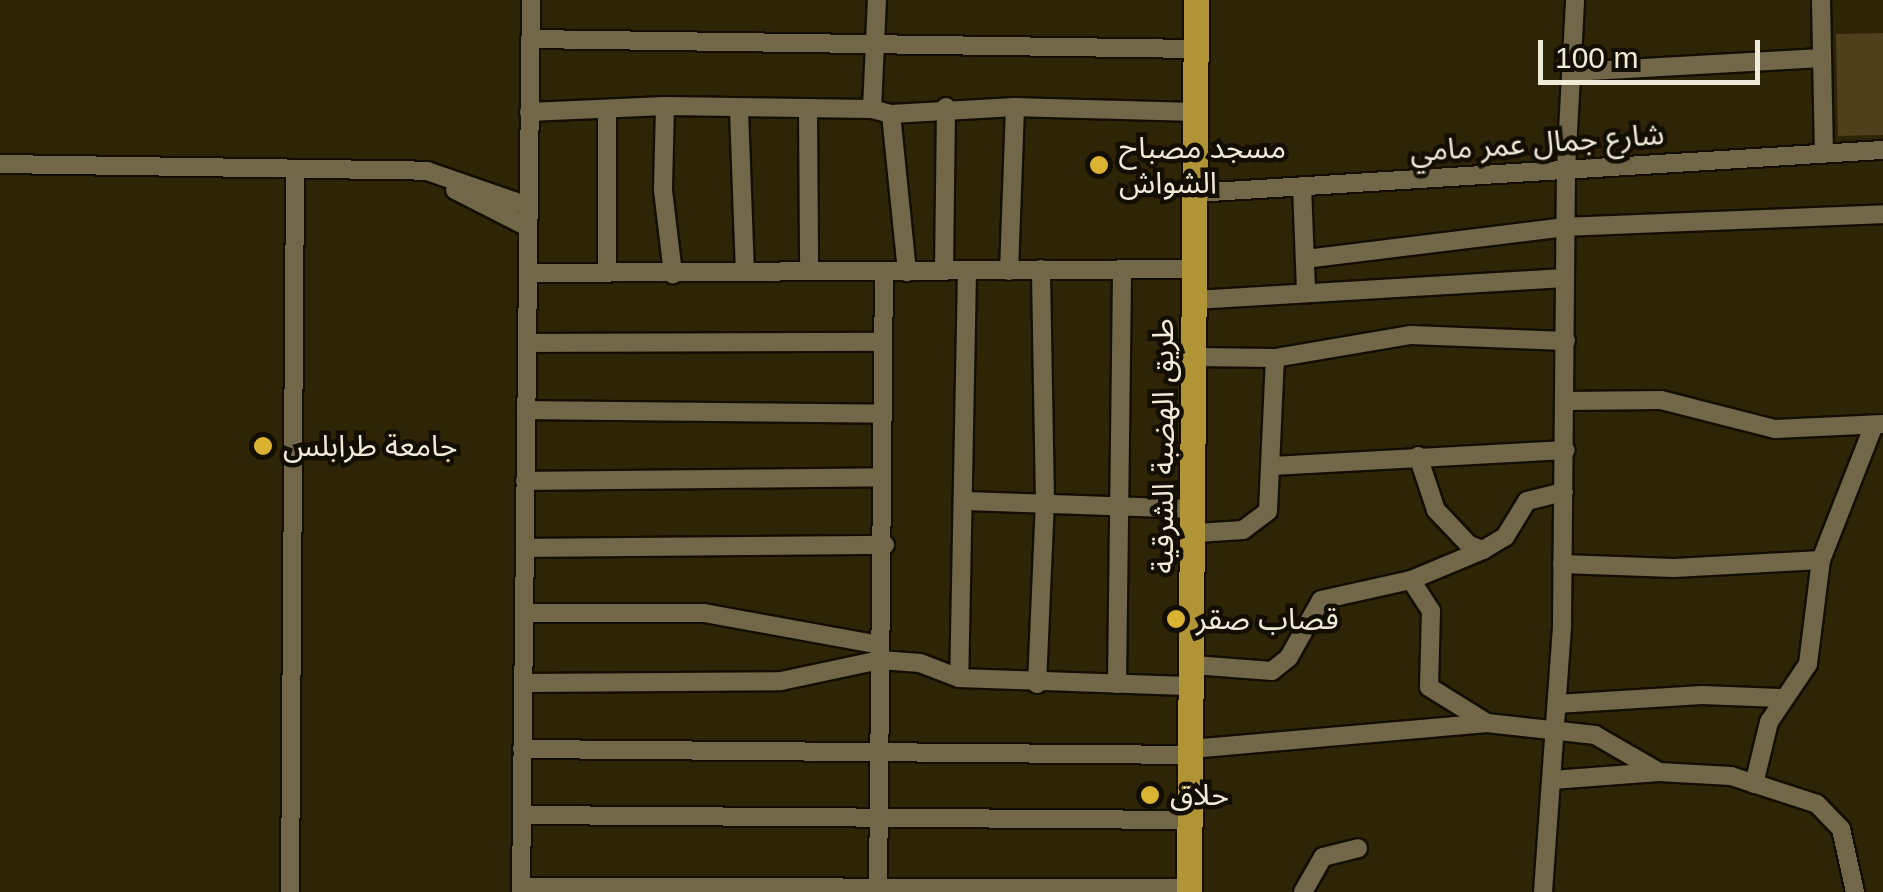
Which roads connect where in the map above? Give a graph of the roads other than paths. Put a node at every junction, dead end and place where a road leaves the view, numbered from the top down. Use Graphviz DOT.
graph roads {
  1 [pos="530,0"];
  2 [pos="877,0"];
  3 [pos="1196,0"];
  4 [pos="1575,0"];
  5 [pos="1820,0"];
  6 [pos="530,39"];
  7 [pos="875,42"];
  8 [pos="1196,50"];
  9 [pos="1822,58"];
  10 [pos="1572,72"];
  11 [pos="665,106"];
  12 [pos="1015,106"];
  13 [pos="946,107"];
  14 [pos="808,109"];
  15 [pos="739,110"];
  16 [pos="607,111"];
  17 [pos="882,111"];
  18 [pos="529,112"];
  19 [pos="1196,112"];
  20 [pos="1883,150"];
  21 [pos="1824,152"];
  22 [pos="0,164"];
  23 [pos="1566,168"];
  24 [pos="295,169"];
  25 [pos="382,170"];
  26 [pos="1302,186"];
  27 [pos="1195,193"];
  28 [pos="528,206"];
  29 [pos="1883,214"];
  30 [pos="528,226"];
  31 [pos="1564,227"];
  32 [pos="1305,259"];
  33 [pos="1122,268"];
  34 [pos="1195,269"];
  35 [pos="944,270"];
  36 [pos="1041,270"];
  37 [pos="745,271"];
  38 [pos="808,271"];
  39 [pos="1009,271"];
  40 [pos="608,272"];
  41 [pos="884,272"];
  42 [pos="908,272"];
  43 [pos="967,272"];
  44 [pos="528,274"];
  45 [pos="673,274"];
  46 [pos="1564,278"];
  47 [pos="1306,290"];
  48 [pos="1195,300"];
  49 [pos="1566,341"];
  50 [pos="527,342"];
  51 [pos="883,342"];
  52 [pos="1194,358"];
  53 [pos="1275,358"];
  54 [pos="1566,401"];
  55 [pos="526,410"];
  56 [pos="883,414"];
  57 [pos="1879,424"];
  58 [pos="1566,450"];
  59 [pos="1418,456"];
  60 [pos="1272,466"];
  61 [pos="882,477"];
  62 [pos="525,481"];
  63 [pos="1564,492"];
  64 [pos="966,501"];
  65 [pos="1044,502"];
  66 [pos="1119,506"];
  67 [pos="1196,521"];
  68 [pos="885,545"];
  69 [pos="525,548"];
  70 [pos="1483,550"];
  71 [pos="1822,560"];
  72 [pos="1562,564"];
  73 [pos="1411,580"];
  74 [pos="524,613"];
  75 [pos="880,653"];
  76 [pos="1193,676"];
  77 [pos="959,678"];
  78 [pos="523,683"];
  79 [pos="1037,684"];
  80 [pos="1118,684"];
  81 [pos="1780,698"];
  82 [pos="1556,704"];
  83 [pos="1487,723"];
  84 [pos="1555,727"];
  85 [pos="522,749"];
  86 [pos="876,750"];
  87 [pos="1192,752"];
  88 [pos="1659,772"];
  89 [pos="1552,780"];
  90 [pos="1754,784"];
  91 [pos="522,815"];
  92 [pos="877,818"];
  93 [pos="1191,820"];
  94 [pos="1358,848"];
  95 [pos="878,888"];
  96 [pos="521,890"];
  97 [pos="1190,890"];
  98 [pos="290,892"];
  99 [pos="1302,892"];
  100 [pos="1543,892"];
  101 [pos="1855,892"];
  1 -- 6 [label="street"];
  2 -- 7 [label="street"];
  3 -- 8 [label="main road, طريق الهضبة الشرقية"];
  4 -- 10 [label="street"];
  5 -- 9 [label="street"];
  6 -- 7 [label="street"];
  6 -- 18 [label="street"];
  7 -- 8 [label="street"];
  7 -- 17 [label="street"];
  8 -- 19 [label="main road, طريق الهضبة الشرقية"];
  9 -- 10 [label="street"];
  9 -- 21 [label="street"];
  10 -- 23 [label="street"];
  11 -- 15 [label="street"];
  11 -- 16 [label="street"];
  11 -- 45 [label="street"];
  12 -- 13 [label="street"];
  12 -- 19 [label="street"];
  12 -- 39 [label="street"];
  13 -- 17 [label="street"];
  13 -- 35 [label="street"];
  14 -- 15 [label="street"];
  14 -- 17 [label="street"];
  14 -- 38 [label="street"];
  15 -- 37 [label="street"];
  16 -- 18 [label="street"];
  16 -- 40 [label="street"];
  17 -- 42 [label="street"];
  18 -- 28 [label="street"];
  19 -- 27 [label="main road, طريق الهضبة الشرقية"];
  20 -- 21 [label="street, شارع جمال عمر مامي"];
  21 -- 23 [label="street, شارع جمال عمر مامي"];
  22 -- 24 [label="street"];
  23 -- 26 [label="street, شارع جمال عمر مامي"];
  23 -- 31 [label="street"];
  24 -- 25 [label="street"];
  24 -- 98 [label="street"];
  25 -- 28 [label="street"];
  25 -- 30 [label="street"];
  26 -- 27 [label="street, شارع جمال عمر مامي"];
  26 -- 32 [label="street"];
  27 -- 34 [label="main road, طريق الهضبة الشرقية"];
  28 -- 30 [label="street"];
  29 -- 31 [label="street"];
  30 -- 44 [label="street"];
  31 -- 32 [label="street"];
  31 -- 46 [label="street"];
  32 -- 47 [label="street"];
  33 -- 34 [label="street"];
  33 -- 36 [label="street"];
  33 -- 66 [label="street"];
  34 -- 48 [label="main road, طريق الهضبة الشرقية"];
  35 -- 42 [label="street"];
  35 -- 43 [label="street"];
  36 -- 39 [label="street"];
  36 -- 65 [label="street"];
  37 -- 38 [label="street"];
  37 -- 45 [label="street"];
  38 -- 41 [label="street"];
  39 -- 43 [label="street"];
  40 -- 44 [label="street"];
  40 -- 45 [label="street"];
  41 -- 42 [label="street"];
  41 -- 51 [label="street"];
  43 -- 64 [label="street"];
  44 -- 50 [label="street"];
  46 -- 47 [label="street"];
  46 -- 49 [label="street"];
  47 -- 48 [label="street"];
  48 -- 52 [label="main road, طريق الهضبة الشرقية"];
  49 -- 53 [label="street"];
  49 -- 54 [label="street"];
  50 -- 51 [label="street"];
  50 -- 55 [label="street"];
  51 -- 56 [label="street"];
  52 -- 53 [label="street"];
  52 -- 67 [label="main road, طريق الهضبة الشرقية"];
  53 -- 60 [label="street"];
  54 -- 57 [label="street"];
  54 -- 58 [label="street"];
  55 -- 56 [label="street"];
  55 -- 62 [label="street"];
  56 -- 61 [label="street"];
  57 -- 71 [label="street"];
  58 -- 59 [label="street"];
  58 -- 63 [label="street"];
  59 -- 60 [label="street"];
  59 -- 70 [label="street"];
  60 -- 67 [label="street"];
  61 -- 62 [label="street"];
  61 -- 68 [label="street"];
  62 -- 69 [label="street"];
  63 -- 70 [label="street"];
  63 -- 72 [label="street"];
  64 -- 65 [label="street"];
  64 -- 77 [label="street"];
  65 -- 66 [label="street"];
  65 -- 79 [label="street"];
  66 -- 67 [label="street"];
  66 -- 80 [label="street"];
  67 -- 76 [label="main road, طريق الهضبة الشرقية"];
  68 -- 69 [label="street"];
  68 -- 75 [label="street"];
  69 -- 74 [label="street"];
  70 -- 73 [label="street"];
  71 -- 72 [label="street"];
  71 -- 81 [label="street"];
  72 -- 82 [label="street"];
  73 -- 76 [label="street"];
  73 -- 83 [label="street"];
  74 -- 75 [label="street"];
  74 -- 78 [label="street"];
  75 -- 77 [label="street"];
  75 -- 78 [label="street"];
  75 -- 86 [label="street"];
  76 -- 80 [label="street"];
  76 -- 87 [label="main road, طريق الهضبة الشرقية"];
  77 -- 79 [label="street"];
  78 -- 85 [label="street"];
  79 -- 80 [label="street"];
  81 -- 82 [label="street"];
  81 -- 90 [label="street"];
  82 -- 84 [label="street"];
  83 -- 84 [label="street"];
  83 -- 87 [label="street"];
  84 -- 88 [label="street"];
  84 -- 89 [label="street"];
  85 -- 86 [label="street"];
  85 -- 91 [label="street"];
  86 -- 87 [label="street"];
  86 -- 92 [label="street"];
  87 -- 93 [label="main road, طريق الهضبة الشرقية"];
  88 -- 89 [label="street"];
  88 -- 90 [label="street"];
  89 -- 100 [label="street"];
  90 -- 101 [label="street"];
  91 -- 92 [label="street"];
  91 -- 96 [label="street"];
  92 -- 93 [label="street"];
  92 -- 95 [label="street"];
  93 -- 97 [label="main road, طريق الهضبة الشرقية"];
  94 -- 99 [label="street"];
  95 -- 96 [label="street"];
  95 -- 97 [label="street"];
}
